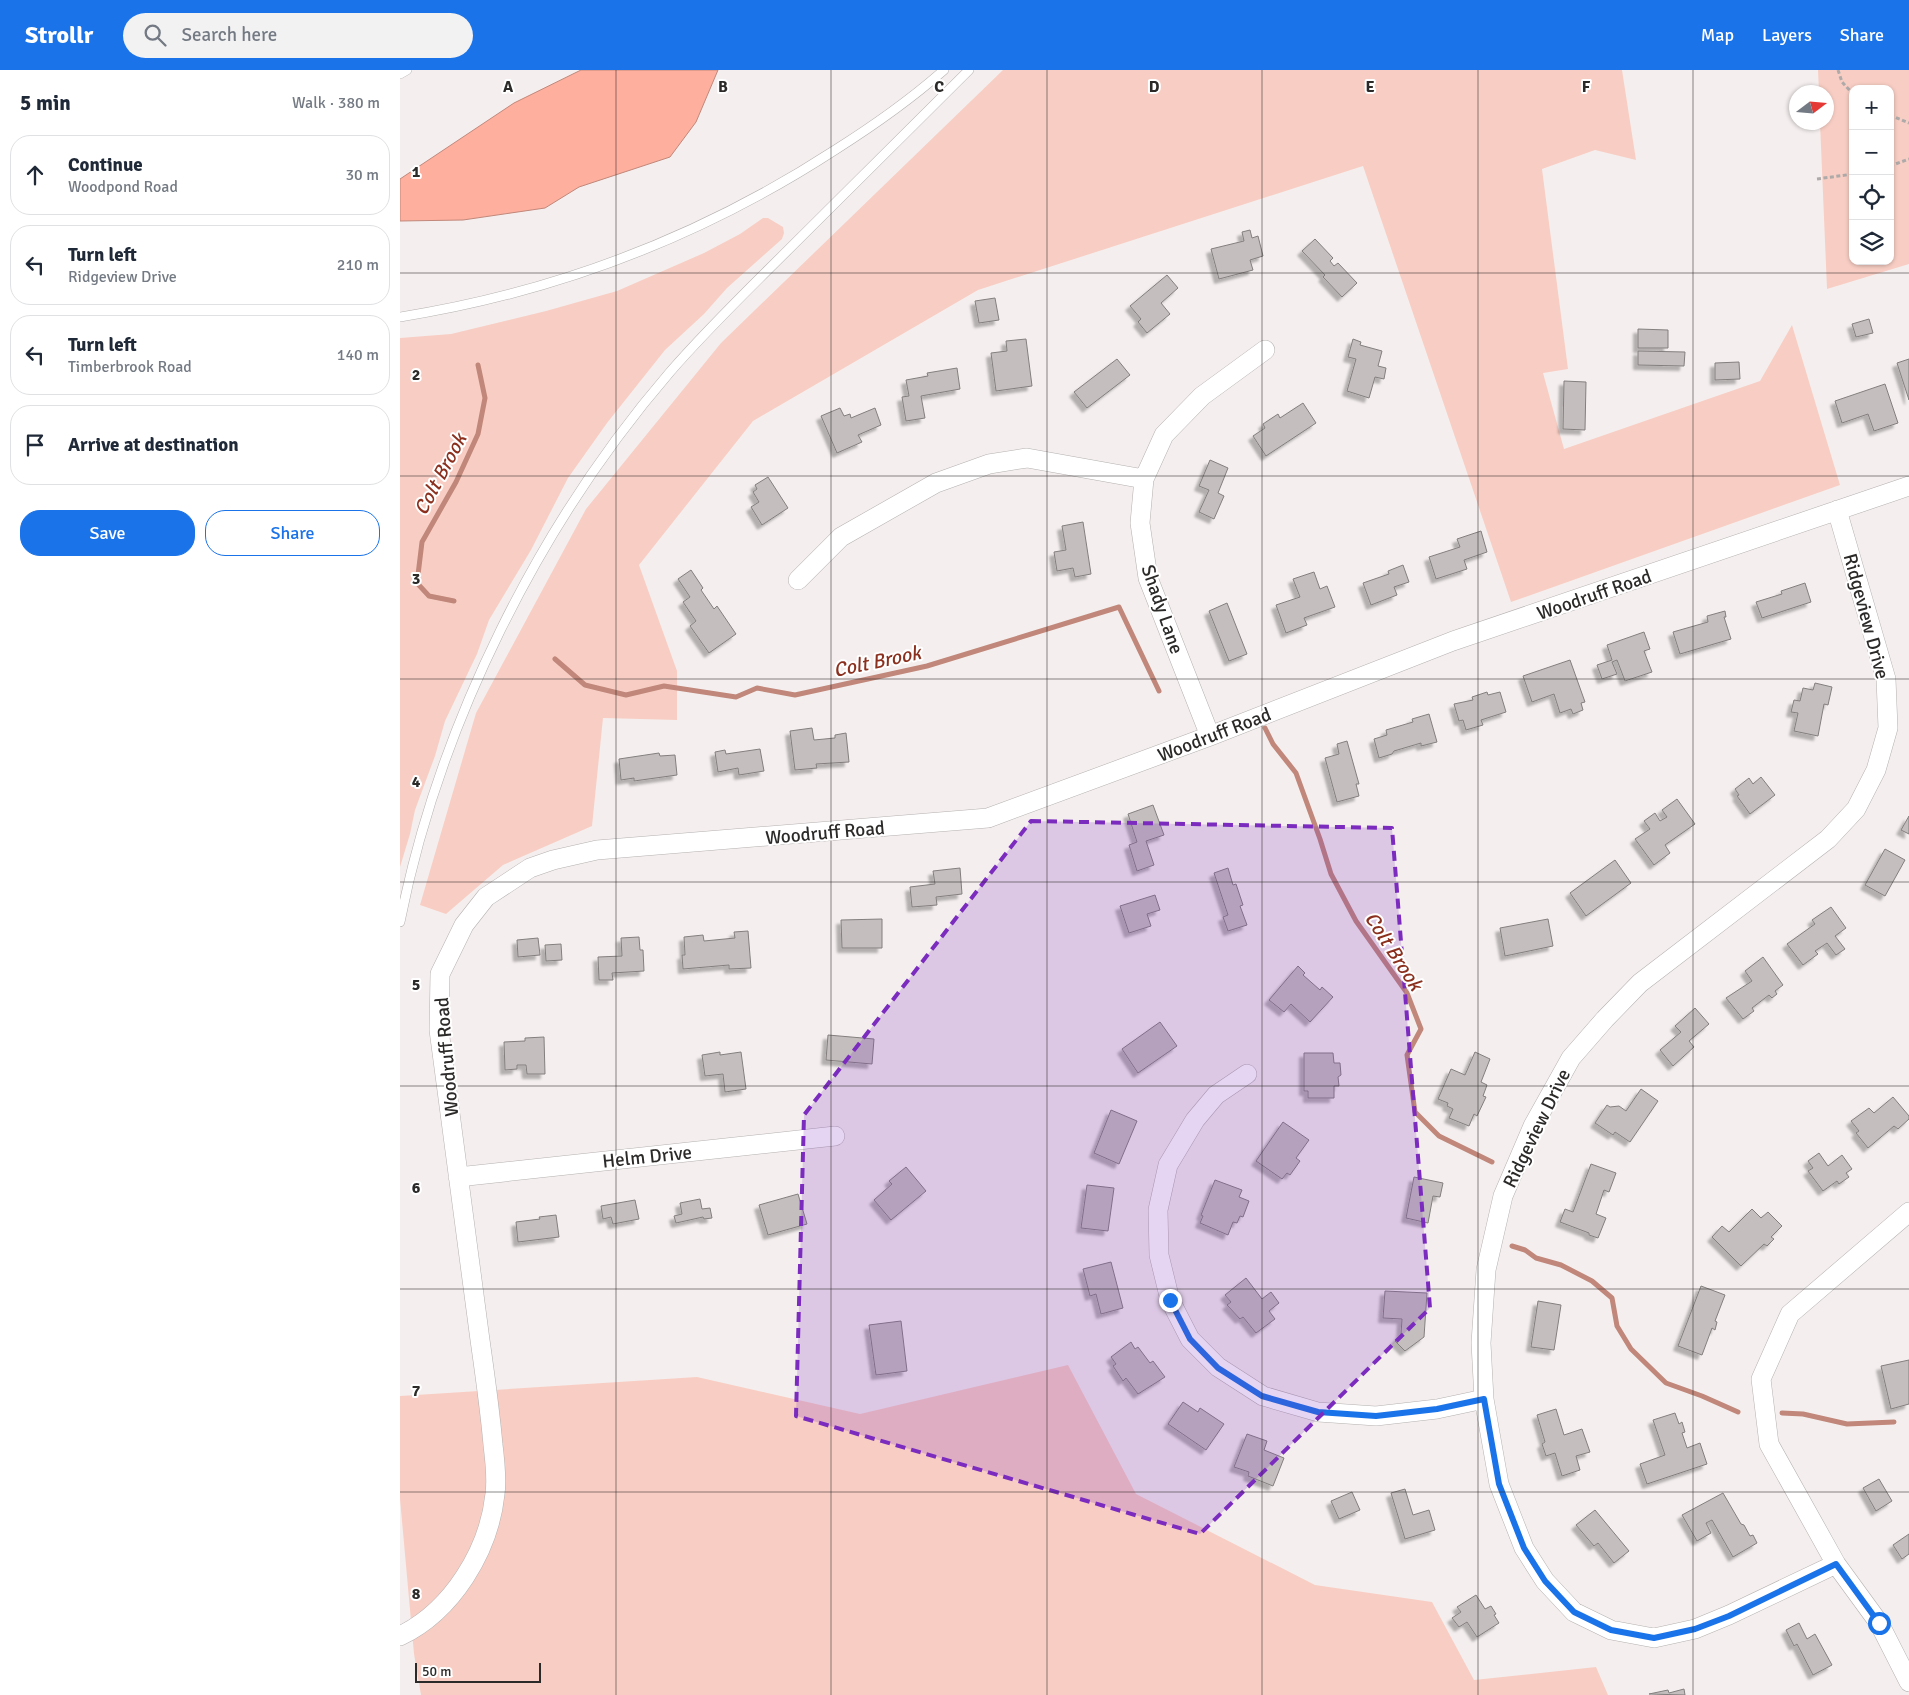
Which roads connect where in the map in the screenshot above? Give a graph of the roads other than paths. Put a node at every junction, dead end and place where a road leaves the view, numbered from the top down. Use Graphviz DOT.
graph roads {
  1 [pos="407,70"];
  2 [pos="944,70"];
  3 [pos="969,70"];
  4 [pos="400,74"];
  5 [pos="400,318"];
  6 [pos="1265,350"];
  7 [pos="1144,479"];
  8 [pos="1909,486"];
  9 [pos="1837,510"];
  10 [pos="798,580"];
  11 [pos="1210,736"];
  12 [pos="400,922"];
  13 [pos="1247,1074"];
  14 [pos="835,1136"];
  15 [pos="458,1177"];
  16 [pos="1909,1212"];
  17 [pos="1484,1399"];
  18 [pos="1836,1564"];
  19 [pos="400,1636"];
  20 [pos="1909,1682"];
  1 -- 4 [label="lane"];
  2 -- 5 [label="lane"];
  3 -- 12 [label="lane"];
  6 -- 7 [label="street, Shady Lane"];
  7 -- 10 [label="street"];
  7 -- 11 [label="street, Shady Lane"];
  8 -- 9 [label="street, Woodruff Road"];
  9 -- 11 [label="street, Woodruff Road"];
  9 -- 17 [label="street, Ridgeview Drive"];
  11 -- 15 [label="street, Woodruff Road"];
  13 -- 17 [label="street"];
  14 -- 15 [label="street, Helm Drive"];
  15 -- 19 [label="street, Woodruff Road"];
  16 -- 18 [label="street"];
  17 -- 18 [label="street, Ridgeview Drive"];
  18 -- 20 [label="street"];
}
